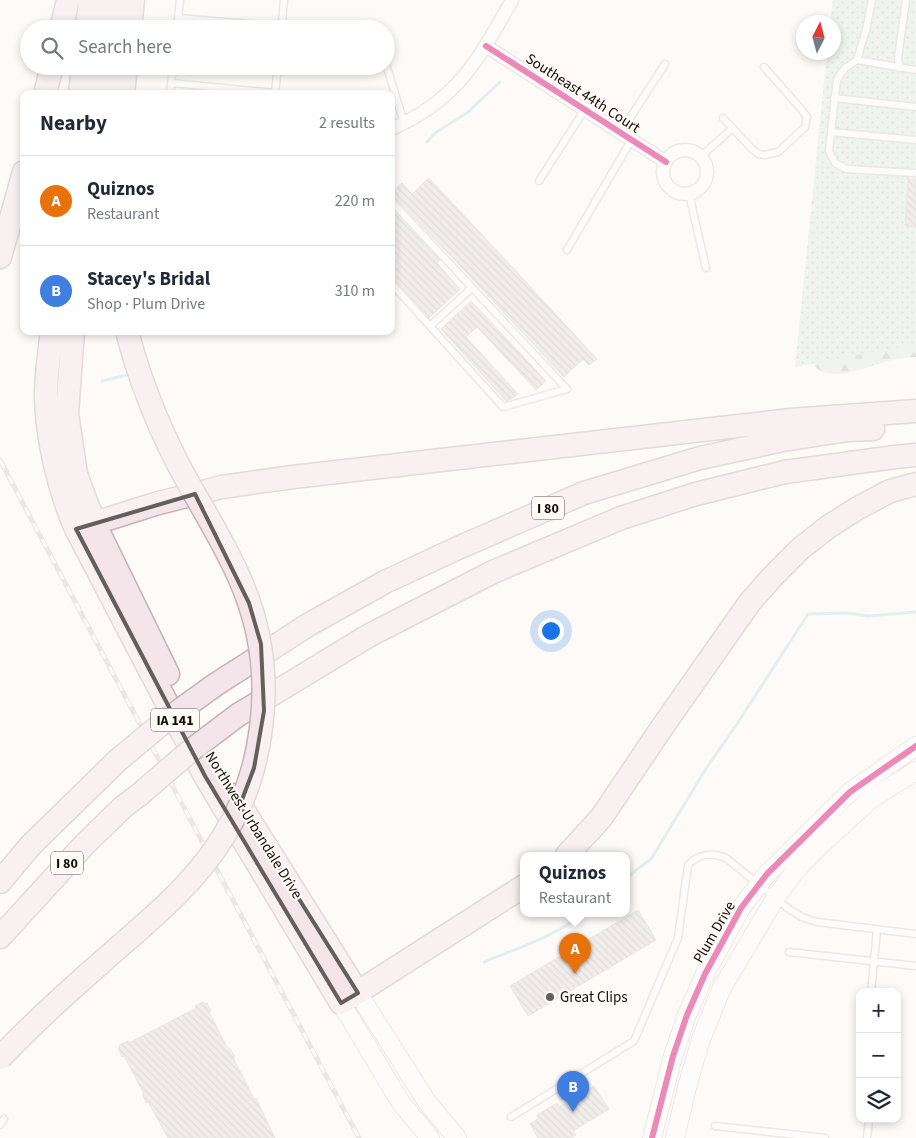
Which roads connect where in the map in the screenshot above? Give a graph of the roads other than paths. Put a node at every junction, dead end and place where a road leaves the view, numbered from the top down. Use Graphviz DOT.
graph roads {
  1 [pos="68,0"];
  2 [pos="90,0"];
  3 [pos="112,0"];
  4 [pos="133,0"];
  5 [pos="180,0"];
  6 [pos="284,0"];
  7 [pos="512,0"];
  8 [pos="872,0"];
  9 [pos="906,0"];
  10 [pos="178,18"];
  11 [pos="63,20"];
  12 [pos="88,20"];
  13 [pos="110,20"];
  14 [pos="131,20"];
  15 [pos="202,20"];
  16 [pos="282,20"];
  17 [pos="486,46"];
  18 [pos="857,60"];
  19 [pos="665,64"];
  20 [pos="764,67"];
  21 [pos="899,68"];
  22 [pos="916,70"];
  23 [pos="50,75"];
  24 [pos="82,75"];
  25 [pos="103,75"];
  26 [pos="125,75"];
  27 [pos="172,75"];
  28 [pos="277,75"];
  29 [pos="389,75"];
  30 [pos="172,84"];
  31 [pos="46,90"];
  32 [pos="80,90"];
  33 [pos="101,90"];
  34 [pos="123,90"];
  35 [pos="171,90"];
  36 [pos="241,90"];
  37 [pos="275,90"];
  38 [pos="394,90"];
  39 [pos="395,94"];
  40 [pos="834,98"];
  41 [pos="916,107"];
  42 [pos="585,109"];
  43 [pos="723,118"];
  44 [pos="404,123"];
  45 [pos="395,127"];
  46 [pos="733,128"];
  47 [pos="831,132"];
  48 [pos="626,136"];
  49 [pos="916,140"];
  50 [pos="700,157"];
  51 [pos="666,162"];
  52 [pos="916,173"];
  53 [pos="539,181"];
  54 [pos="20,186"];
  55 [pos="689,194"];
  56 [pos="395,206"];
  57 [pos="567,250"];
  58 [pos="0,257"];
  59 [pos="706,268"];
  60 [pos="395,287"];
  61 [pos="472,288"];
  62 [pos="430,326"];
  63 [pos="52,335"];
  64 [pos="73,335"];
  65 [pos="128,335"];
  66 [pos="916,411"];
  67 [pos="916,426"];
  68 [pos="60,435"];
  69 [pos="916,456"];
  70 [pos="916,484"];
  71 [pos="85,526"];
  72 [pos="916,746"];
  73 [pos="916,771"];
  74 [pos="570,852"];
  75 [pos="0,882"];
  76 [pos="759,884"];
  77 [pos="520,889"];
  78 [pos="776,897"];
  79 [pos="877,930"];
  80 [pos="916,934"];
  81 [pos="0,937"];
  82 [pos="789,952"];
  83 [pos="874,961"];
  84 [pos="916,966"];
  85 [pos="871,988"];
  86 [pos="350,998"];
  87 [pos="0,1058"];
  88 [pos="511,1117"];
  89 [pos="869,1123"];
  90 [pos="715,1126"];
  91 [pos="430,1138"];
  92 [pos="457,1138"];
  93 [pos="652,1138"];
  94 [pos="675,1138"];
  95 [pos="825,1138"];
  96 [pos="867,1138"];
  1 -- 11 [label="highway"];
  2 -- 12 [label="highway"];
  3 -- 13 [label="highway"];
  4 -- 14 [label="highway"];
  5 -- 10 [label="lane"];
  6 -- 16 [label="lane"];
  7 -- 17 [label="street"];
  8 -- 18 [label="lane"];
  9 -- 21 [label="lane"];
  10 -- 15 [label="lane"];
  17 -- 42 [label="street, Southeast 44th Court"];
  17 -- 44 [label="street"];
  18 -- 21 [label="lane"];
  18 -- 40 [label="lane"];
  19 -- 48 [label="lane"];
  20 -- 46 [label="lane"];
  21 -- 22 [label="lane"];
  23 -- 31 [label="highway"];
  24 -- 32 [label="highway"];
  25 -- 33 [label="highway"];
  26 -- 34 [label="highway"];
  27 -- 30 [label="lane"];
  28 -- 37 [label="lane"];
  29 -- 38 [label="lane"];
  30 -- 35 [label="lane"];
  30 -- 36 [label="lane"];
  39 -- 44 [label="lane"];
  40 -- 41 [label="lane"];
  40 -- 47 [label="lane"];
  42 -- 48 [label="street, Southeast 44th Court"];
  42 -- 53 [label="lane"];
  43 -- 46 [label="lane"];
  44 -- 45 [label="street"];
  46 -- 50 [label="lane"];
  47 -- 49 [label="lane"];
  47 -- 52 [label="lane"];
  48 -- 51 [label="street, Southeast 44th Court"];
  48 -- 57 [label="lane"];
  50 -- 51 [label="street"];
  50 -- 55 [label="street"];
  51 -- 55 [label="street"];
  54 -- 58 [label="highway"];
  55 -- 59 [label="lane"];
  56 -- 61 [label="lane"];
  60 -- 62 [label="lane"];
  61 -- 62 [label="lane"];
  61 -- 62 [label="lane"];
  63 -- 68 [label="highway, IA 141"];
  64 -- 68 [label="highway, IA 141"];
  65 -- 87 [label="highway, bridge"];
  66 -- 71 [label="highway"];
  67 -- 75 [label="highway, I 80, bridge"];
  68 -- 71 [label="highway, Northwest Urbandale Drive / IA 141"];
  69 -- 81 [label="highway, I 80, bridge"];
  70 -- 74 [label="highway"];
  71 -- 86 [label="highway, Northwest Urbandale Drive / IA 141"];
  72 -- 76 [label="street, Plum Drive"];
  73 -- 78 [label="street"];
  76 -- 78 [label="lane"];
  76 -- 88 [label="lane"];
  76 -- 93 [label="street, Plum Drive"];
  77 -- 86 [label="highway"];
  78 -- 79 [label="lane"];
  78 -- 94 [label="street"];
  79 -- 80 [label="lane"];
  79 -- 83 [label="lane"];
  82 -- 83 [label="lane"];
  83 -- 84 [label="lane"];
  83 -- 85 [label="lane"];
  86 -- 91 [label="street, Northwest Urbandale Drive"];
  86 -- 92 [label="street, Northwest Urbandale Drive"];
  89 -- 96 [label="lane"];
  90 -- 95 [label="lane"];
}
